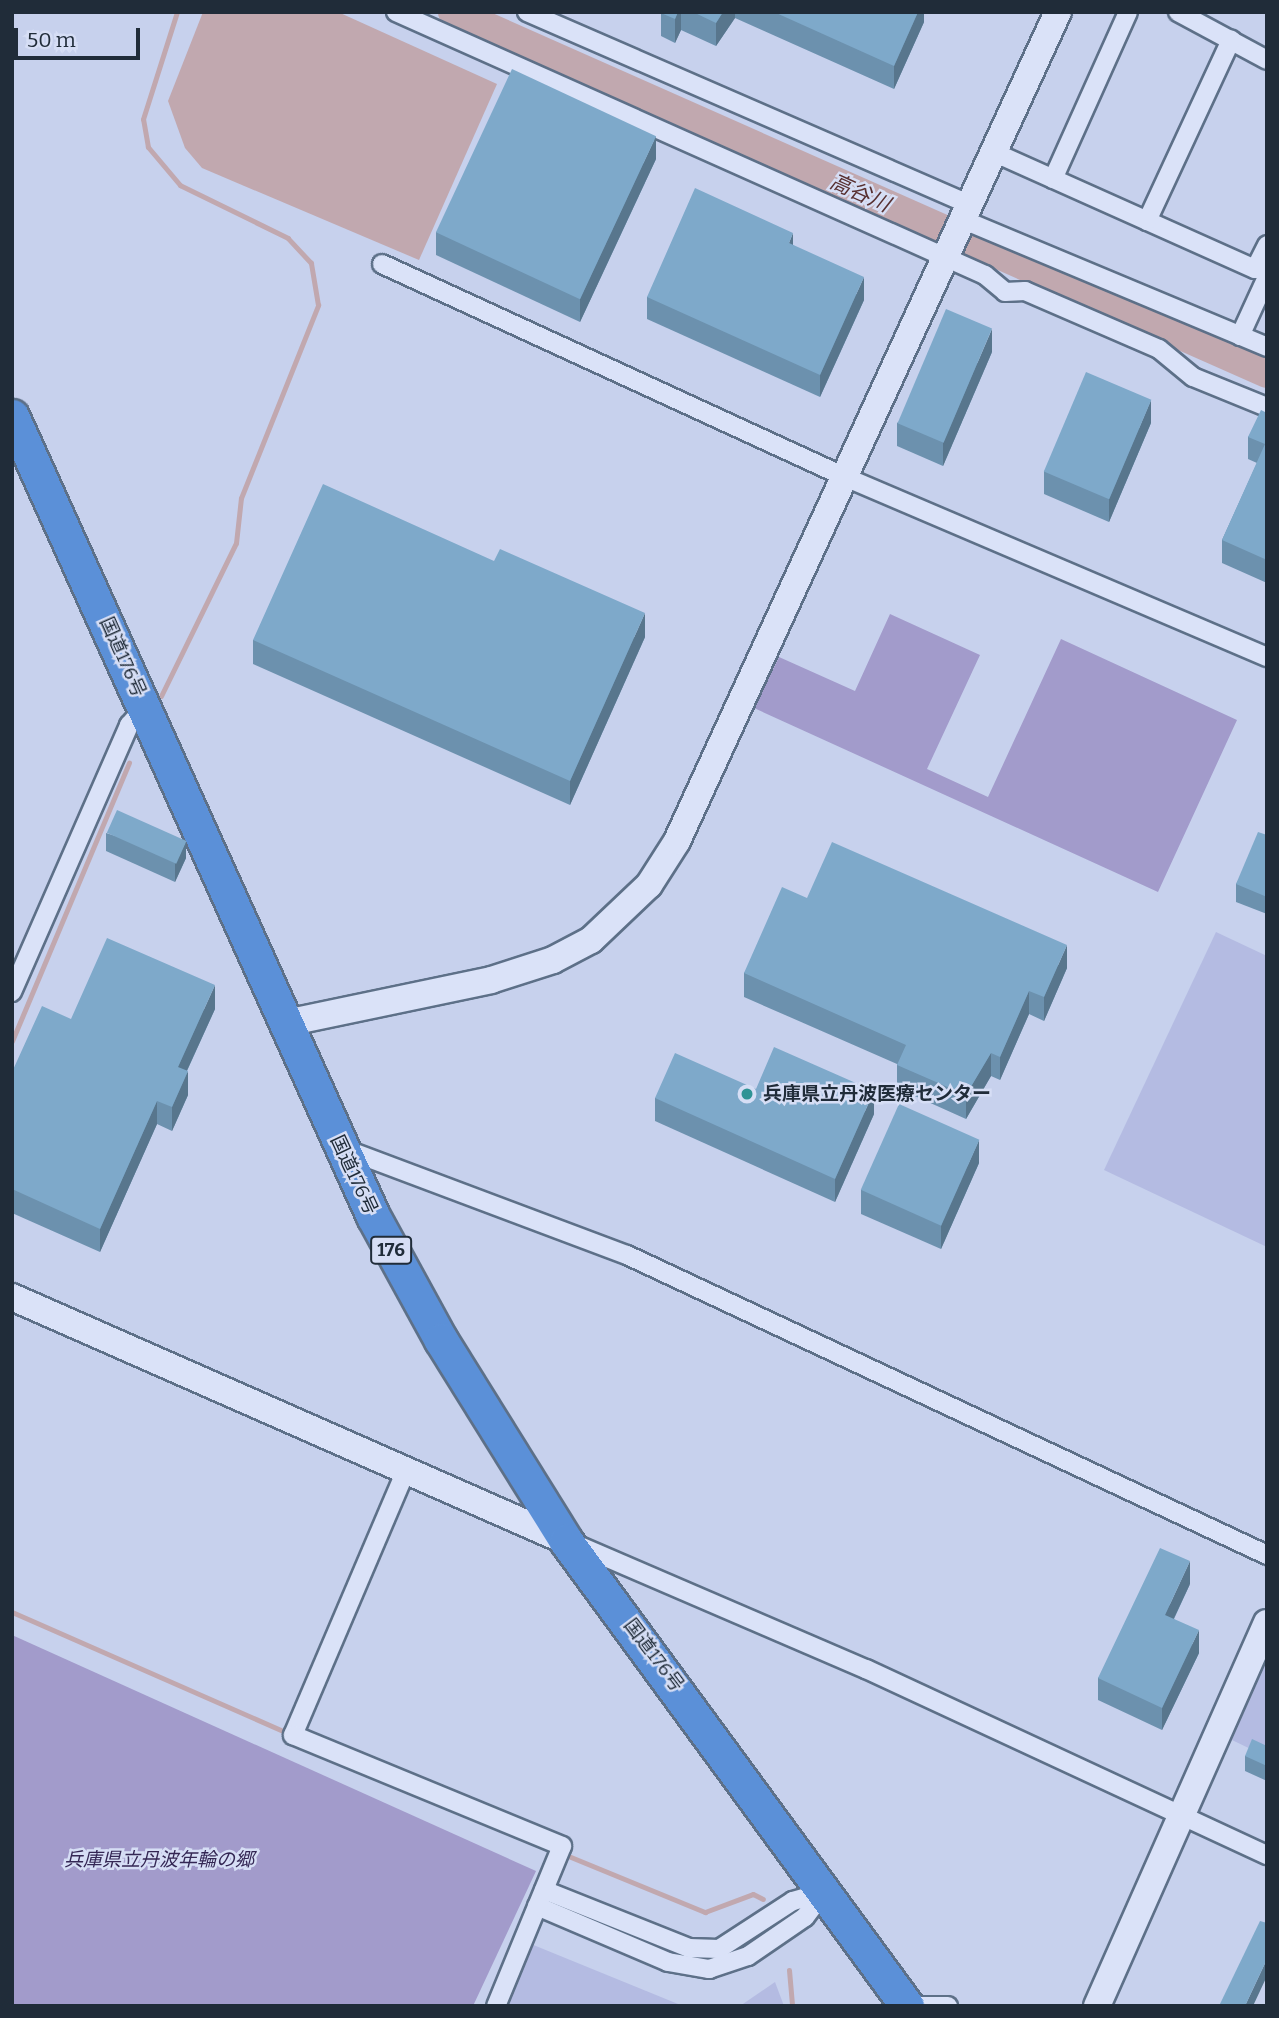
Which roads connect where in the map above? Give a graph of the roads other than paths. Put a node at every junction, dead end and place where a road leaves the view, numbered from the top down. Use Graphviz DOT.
graph roads {
  1 [pos="396,12"];
  2 [pos="527,12"];
  3 [pos="1058,12"];
  4 [pos="1128,12"];
  5 [pos="1178,12"];
  6 [pos="1231,40"];
  7 [pos="1267,60"];
  8 [pos="990,151"];
  9 [pos="1052,179"];
  10 [pos="963,210"];
  11 [pos="1146,220"];
  12 [pos="1267,245"];
  13 [pos="944,251"];
  14 [pos="382,264"];
  15 [pos="1267,277"];
  16 [pos="1240,335"];
  17 [pos="1267,347"];
  18 [pos="1267,407"];
  19 [pos="12,416"];
  20 [pos="845,477"];
  21 [pos="1267,657"];
  22 [pos="145,707"];
  23 [pos="12,992"];
  24 [pos="286,1023"];
  25 [pos="342,1148"];
  26 [pos="12,1297"];
  27 [pos="404,1475"];
  28 [pos="566,1541"];
  29 [pos="1267,1555"];
  30 [pos="1267,1623"];
  31 [pos="1181,1818"];
  32 [pos="1267,1855"];
  33 [pos="824,1892"];
  34 [pos="541,1898"];
  35 [pos="496,2006"];
  36 [pos="907,2006"];
  37 [pos="915,2006"];
  38 [pos="948,2006"];
  39 [pos="1097,2006"];
  1 -- 13 [label="street"];
  2 -- 10 [label="street"];
  3 -- 8 [label="street"];
  4 -- 9 [label="street"];
  5 -- 6 [label="street"];
  6 -- 7 [label="street"];
  6 -- 11 [label="street"];
  8 -- 9 [label="street"];
  8 -- 10 [label="street"];
  9 -- 11 [label="street"];
  10 -- 13 [label="street"];
  10 -- 16 [label="street"];
  11 -- 12 [label="street"];
  13 -- 18 [label="street"];
  13 -- 20 [label="street"];
  14 -- 20 [label="street"];
  15 -- 16 [label="street"];
  16 -- 17 [label="street"];
  19 -- 22 [label="highway, 国道176号 / 176"];
  20 -- 21 [label="street"];
  20 -- 24 [label="street"];
  22 -- 23 [label="street"];
  22 -- 24 [label="highway, 国道176号 / 176"];
  24 -- 25 [label="highway, 国道176号 / 176"];
  25 -- 28 [label="highway, 国道176号 / 176"];
  25 -- 29 [label="street"];
  26 -- 27 [label="street"];
  27 -- 28 [label="street"];
  27 -- 34 [label="street"];
  28 -- 31 [label="street"];
  28 -- 33 [label="highway, 国道176号 / 176"];
  30 -- 31 [label="street"];
  31 -- 32 [label="street"];
  31 -- 39 [label="street"];
  33 -- 34 [label="street"];
  33 -- 36 [label="highway, 国道176号 / 176"];
  34 -- 35 [label="street"];
  37 -- 38 [label="street"];
}
